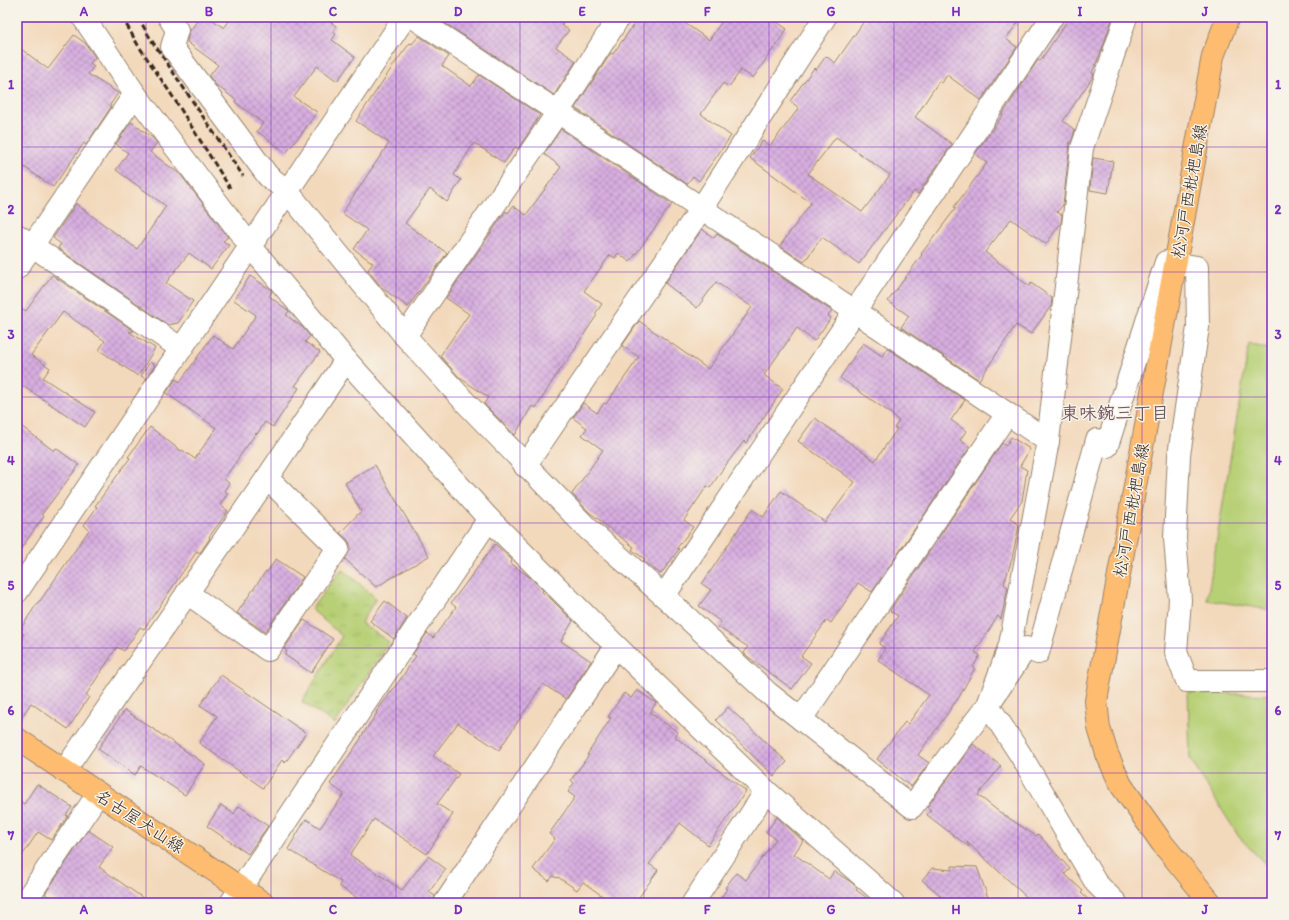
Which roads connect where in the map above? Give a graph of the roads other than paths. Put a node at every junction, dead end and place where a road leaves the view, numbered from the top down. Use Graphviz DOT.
graph roads {
  1 [pos="83,17"];
  2 [pos="405,17"];
  3 [pos="413,17"];
  4 [pos="619,17"];
  5 [pos="826,17"];
  6 [pos="1052,17"];
  7 [pos="1126,17"];
  8 [pos="1228,17"];
  9 [pos="177,21"];
  10 [pos="135,94"];
  11 [pos="558,112"];
  12 [pos="287,191"];
  13 [pos="701,209"];
  14 [pos="25,240"];
  15 [pos="251,247"];
  16 [pos="1176,264"];
  17 [pos="17,268"];
  18 [pos="856,312"];
  19 [pos="405,336"];
  20 [pos="180,348"];
  21 [pos="346,360"];
  22 [pos="1007,414"];
  23 [pos="1048,441"];
  24 [pos="525,466"];
  25 [pos="267,478"];
  26 [pos="489,519"];
  27 [pos="17,592"];
  28 [pos="187,593"];
  29 [pos="664,596"];
  30 [pos="616,646"];
  31 [pos="1272,681"];
  32 [pos="988,705"];
  33 [pos="801,719"];
  34 [pos="17,739"];
  35 [pos="64,770"];
  36 [pos="766,791"];
  37 [pos="98,794"];
  38 [pos="236,896"];
  39 [pos="24,903"];
  40 [pos="263,903"];
  41 [pos="445,903"];
  42 [pos="693,903"];
  43 [pos="893,903"];
  44 [pos="1116,903"];
  45 [pos="1211,903"];
  1 -- 10 [label="street"];
  2 -- 12 [label="street"];
  3 -- 11 [label="street"];
  4 -- 11 [label="street"];
  5 -- 13 [label="street"];
  6 -- 18 [label="street"];
  7 -- 23 [label="street"];
  8 -- 16 [label="main road, 松河戸西枇杷島線"];
  9 -- 12 [label="street"];
  10 -- 14 [label="street"];
  10 -- 15 [label="street"];
  11 -- 13 [label="street"];
  11 -- 19 [label="street"];
  12 -- 15 [label="street"];
  12 -- 19 [label="street"];
  13 -- 18 [label="street"];
  13 -- 24 [label="street"];
  14 -- 17 [label="street"];
  14 -- 20 [label="street"];
  15 -- 20 [label="street"];
  15 -- 21 [label="street"];
  16 -- 31 [label="street"];
  16 -- 32 [label="street"];
  16 -- 45 [label="main road, 松河戸西枇杷島線"];
  18 -- 22 [label="street"];
  18 -- 29 [label="street"];
  19 -- 24 [label="street"];
  20 -- 27 [label="street"];
  21 -- 25 [label="street"];
  21 -- 26 [label="street"];
  22 -- 23 [label="street"];
  22 -- 33 [label="street"];
  23 -- 32 [label="street"];
  24 -- 29 [label="street"];
  25 -- 28 [label="street"];
  25 -- 28 [label="street"];
  26 -- 30 [label="street"];
  26 -- 38 [label="street"];
  28 -- 35 [label="street"];
  29 -- 33 [label="street"];
  30 -- 36 [label="street"];
  30 -- 41 [label="street"];
  32 -- 33 [label="street"];
  32 -- 44 [label="street"];
  34 -- 35 [label="main road, 名古屋犬山線"];
  35 -- 37 [label="main road, 名古屋犬山線"];
  36 -- 42 [label="street"];
  36 -- 43 [label="street"];
  37 -- 38 [label="main road, 名古屋犬山線"];
  37 -- 39 [label="street"];
  38 -- 40 [label="main road, 名古屋犬山線"];
}
